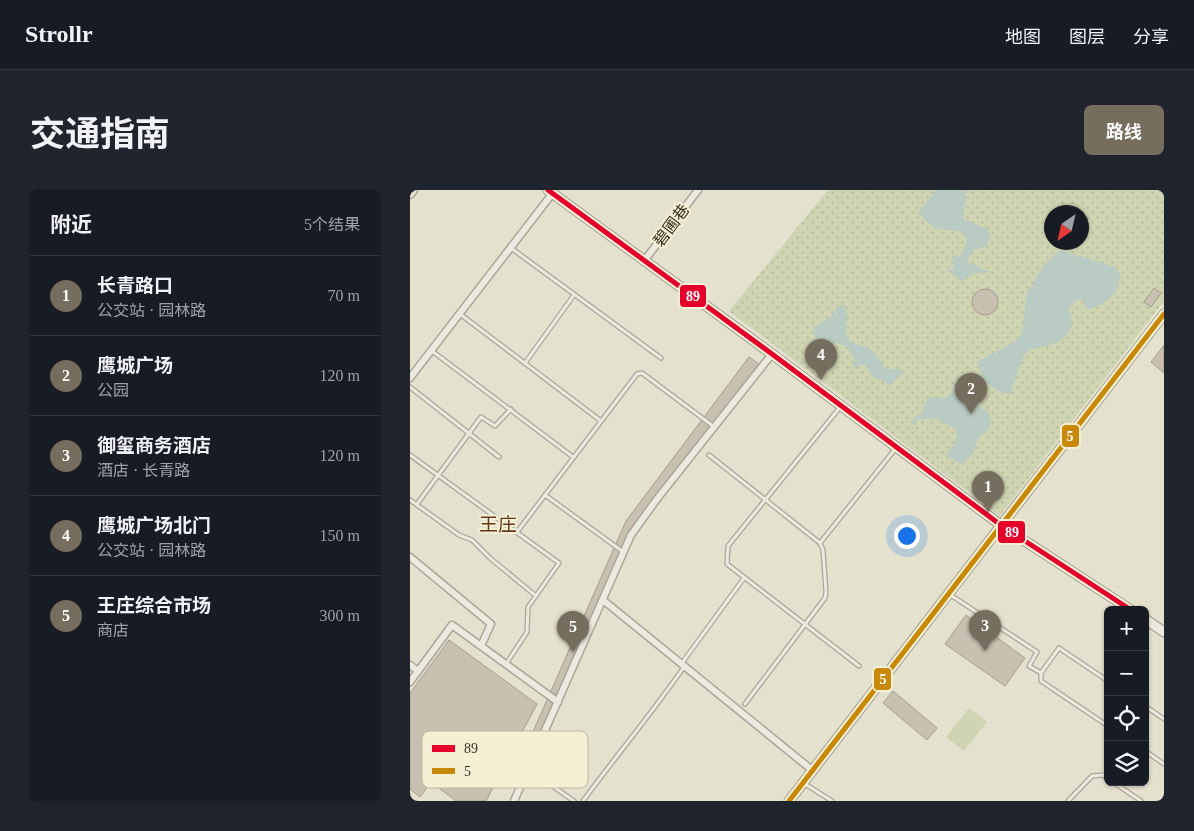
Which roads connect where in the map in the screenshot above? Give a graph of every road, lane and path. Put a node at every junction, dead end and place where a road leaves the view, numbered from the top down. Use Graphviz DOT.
graph roads {
  1 [pos="698,190"];
  2 [pos="550,192"];
  3 [pos="510,248"];
  4 [pos="644,261"];
  5 [pos="574,294"];
  6 [pos="459,313"];
  7 [pos="1164,314"];
  8 [pos="432,351"];
  9 [pos="772,354"];
  10 [pos="661,358"];
  11 [pos="525,363"];
  12 [pos="410,378"];
  13 [pos="410,387"];
  14 [pos="842,406"];
  15 [pos="510,408"];
  16 [pos="601,421"];
  17 [pos="714,427"];
  18 [pos="468,434"];
  19 [pos="896,448"];
  20 [pos="709,454"];
  21 [pos="410,455"];
  22 [pos="499,457"];
  23 [pos="573,457"];
  24 [pos="437,475"];
  25 [pos="545,495"];
  26 [pos="410,500"];
  27 [pos="766,500"];
  28 [pos="417,504"];
  29 [pos="1002,526"];
  30 [pos="517,532"];
  31 [pos="820,543"];
  32 [pos="622,552"];
  33 [pos="410,557"];
  34 [pos="744,578"];
  35 [pos="949,594"];
  36 [pos="536,596"];
  37 [pos="603,600"];
  38 [pos="1125,606"];
  39 [pos="1149,621"];
  40 [pos="805,624"];
  41 [pos="1163,629"];
  42 [pos="481,646"];
  43 [pos="506,664"];
  44 [pos="410,665"];
  45 [pos="683,665"];
  46 [pos="859,666"];
  47 [pos="418,671"];
  48 [pos="1041,674"];
  49 [pos="1104,678"];
  50 [pos="410,682"];
  51 [pos="558,702"];
  52 [pos="745,704"];
  53 [pos="1149,709"];
  54 [pos="1164,719"];
  55 [pos="1104,723"];
  56 [pos="545,731"];
  57 [pos="1149,754"];
  58 [pos="1164,764"];
  59 [pos="812,770"];
  60 [pos="1104,776"];
  61 [pos="803,782"];
  62 [pos="1119,786"];
  63 [pos="520,788"];
  64 [pos="556,788"];
  65 [pos="514,801"];
  66 [pos="574,801"];
  67 [pos="582,801"];
  68 [pos="789,801"];
  69 [pos="832,801"];
  70 [pos="1068,801"];
  71 [pos="1141,801"];
  1 -- 4 [label="street, 碧圃巷"];
  2 -- 3 [label="street"];
  2 -- 4 [label="street"];
  3 -- 5 [label="lane"];
  3 -- 6 [label="street"];
  4 -- 9 [label="street"];
  5 -- 10 [label="lane"];
  5 -- 11 [label="lane"];
  6 -- 8 [label="street"];
  6 -- 11 [label="lane"];
  7 -- 29 [label="street"];
  8 -- 12 [label="street"];
  8 -- 15 [label="lane"];
  9 -- 14 [label="street"];
  9 -- 17 [label="street"];
  11 -- 16 [label="lane"];
  13 -- 18 [label="lane"];
  14 -- 19 [label="street"];
  14 -- 27 [label="lane"];
  15 -- 18 [label="lane"];
  15 -- 23 [label="lane"];
  16 -- 17 [label="lane"];
  16 -- 23 [label="lane"];
  17 -- 37 [label="street"];
  18 -- 22 [label="lane"];
  18 -- 24 [label="lane"];
  19 -- 29 [label="street"];
  19 -- 31 [label="lane"];
  20 -- 27 [label="lane"];
  21 -- 24 [label="lane"];
  23 -- 25 [label="lane"];
  24 -- 28 [label="lane"];
  24 -- 30 [label="lane"];
  25 -- 30 [label="lane"];
  25 -- 32 [label="lane"];
  26 -- 28 [label="lane"];
  27 -- 31 [label="lane"];
  27 -- 34 [label="lane"];
  28 -- 36 [label="lane"];
  29 -- 35 [label="street"];
  29 -- 38 [label="street"];
  30 -- 36 [label="lane"];
  31 -- 40 [label="lane"];
  33 -- 42 [label="street"];
  34 -- 40 [label="lane"];
  34 -- 45 [label="lane"];
  35 -- 48 [label="lane"];
  35 -- 59 [label="street"];
  36 -- 43 [label="lane"];
  37 -- 45 [label="street"];
  37 -- 51 [label="street"];
  39 -- 41 [label="street"];
  40 -- 46 [label="lane"];
  40 -- 52 [label="lane"];
  42 -- 43 [label="street"];
  42 -- 47 [label="street"];
  43 -- 51 [label="street"];
  44 -- 47 [label="street"];
  45 -- 59 [label="street"];
  45 -- 67 [label="lane"];
  47 -- 50 [label="street"];
  48 -- 49 [label="lane"];
  48 -- 55 [label="lane"];
  51 -- 56 [label="street"];
  53 -- 54 [label="lane"];
  57 -- 58 [label="lane"];
  59 -- 61 [label="street"];
  60 -- 70 [label="lane"];
  61 -- 68 [label="street"];
  61 -- 69 [label="lane"];
  62 -- 71 [label="lane"];
  63 -- 65 [label="street"];
  64 -- 66 [label="lane"];
}
